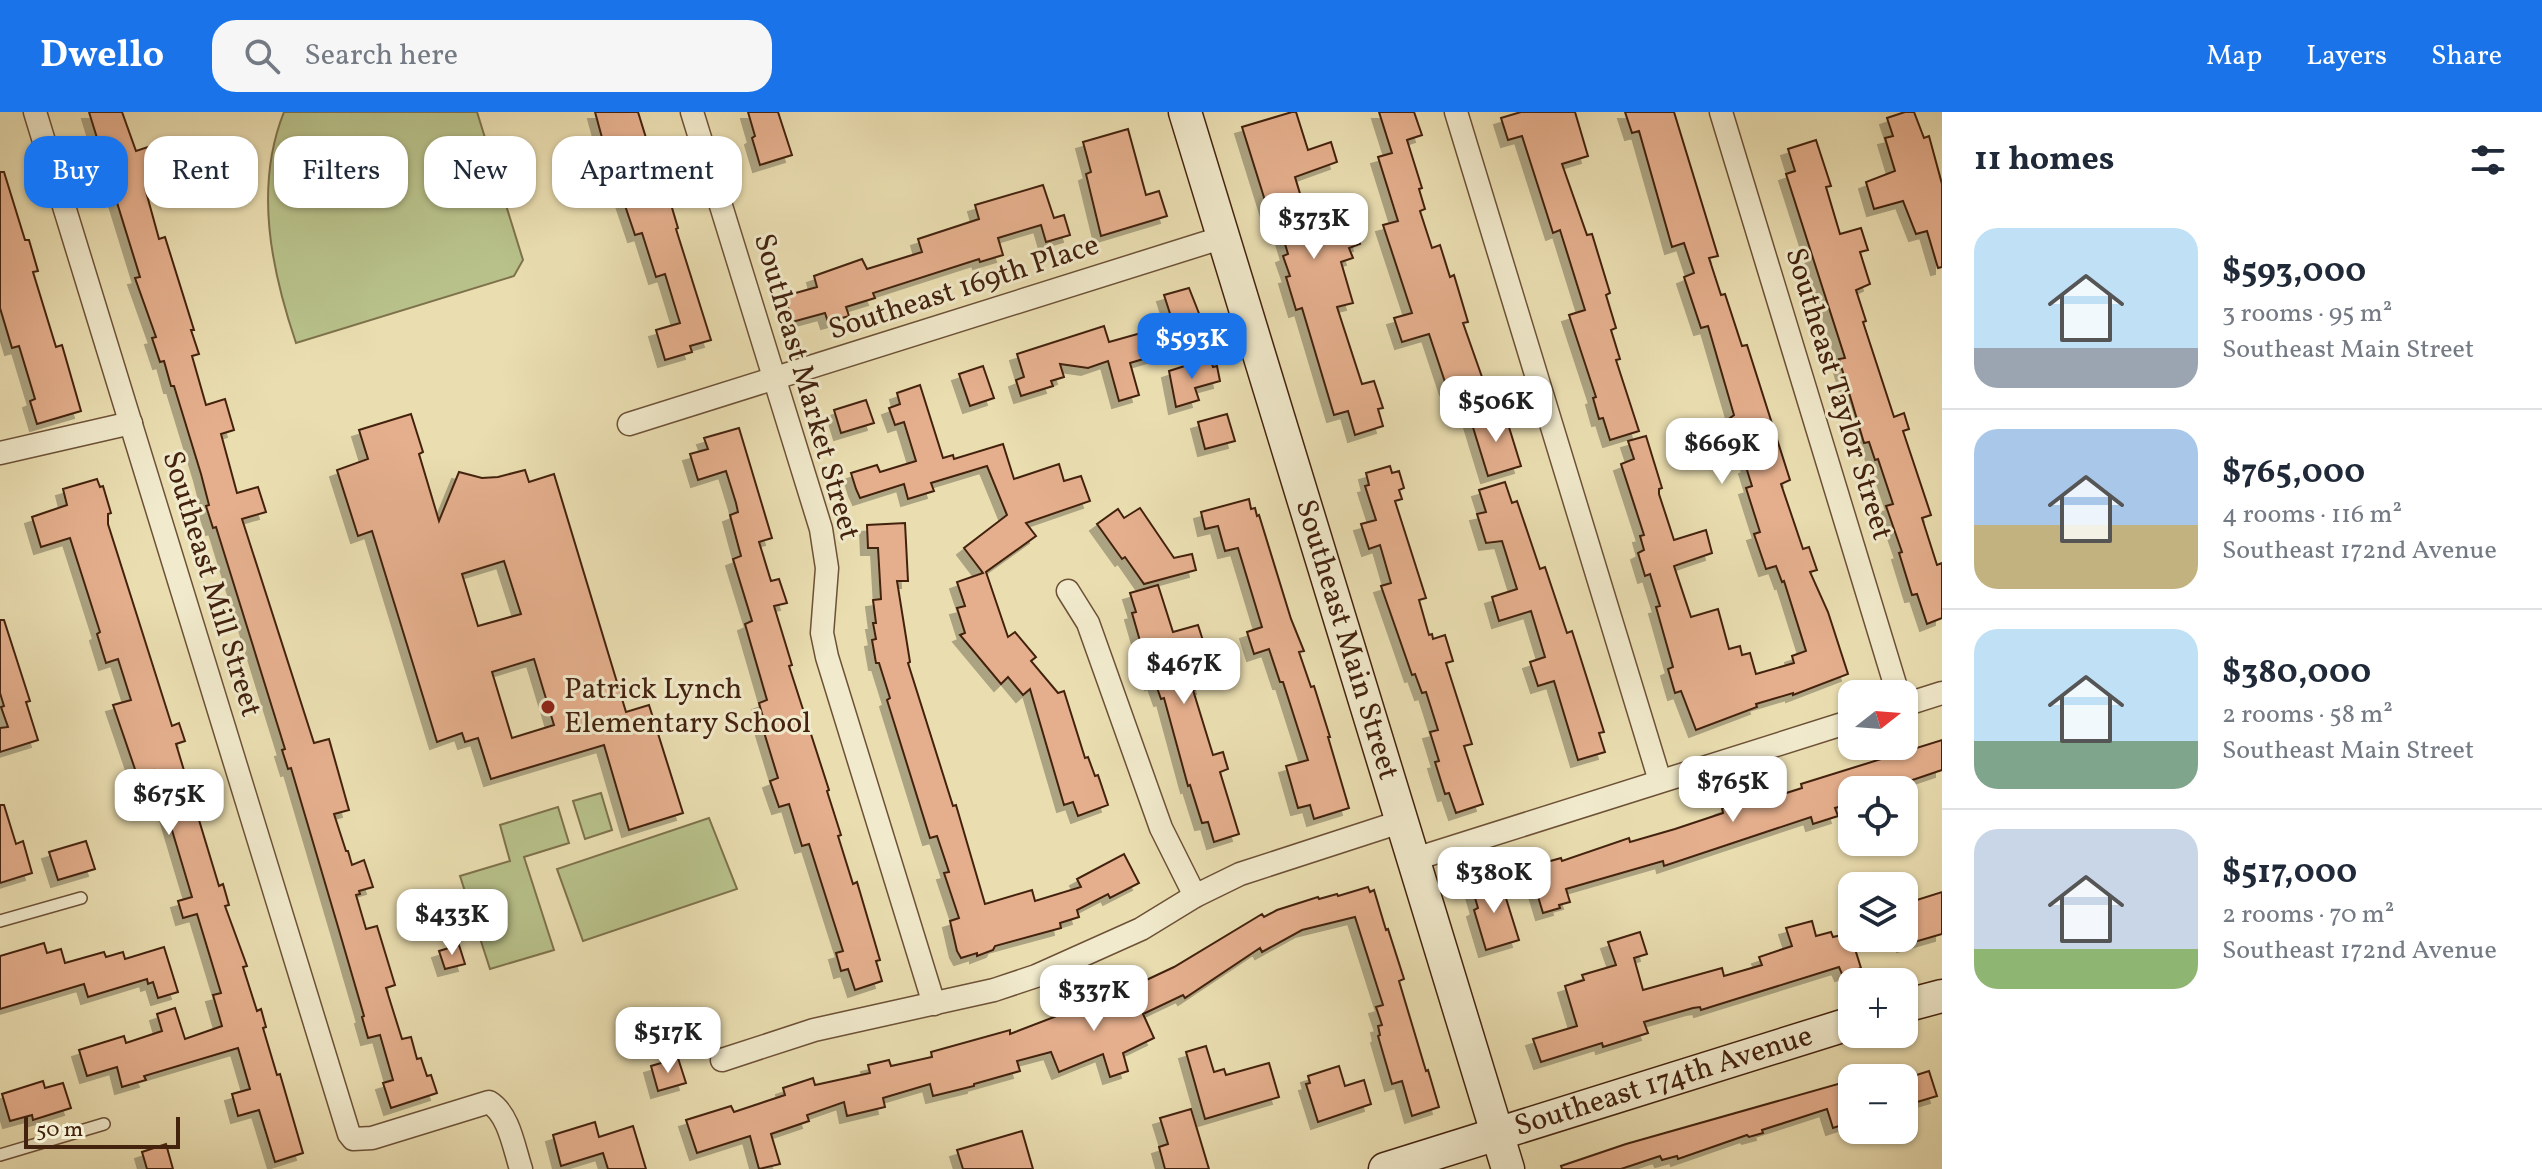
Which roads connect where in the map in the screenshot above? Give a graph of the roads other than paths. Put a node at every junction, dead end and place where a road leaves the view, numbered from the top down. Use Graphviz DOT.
graph roads {
  1 [pos="35,112"];
  2 [pos="692,112"];
  3 [pos="1185,112"];
  4 [pos="1456,112"];
  5 [pos="1721,112"];
  6 [pos="1224,237"];
  7 [pos="775,379"];
  8 [pos="131,423"];
  9 [pos="629,424"];
  10 [pos="0,453"];
  11 [pos="1068,591"];
  12 [pos="1894,680"];
  13 [pos="1942,693"];
  14 [pos="1918,701"];
  15 [pos="1838,725"];
  16 [pos="1660,781"];
  17 [pos="1403,821"];
  18 [pos="1415,859"];
  19 [pos="1195,896"];
  20 [pos="81,898"];
  21 [pos="0,921"];
  22 [pos="1942,996"];
  23 [pos="1918,1002"];
  24 [pos="934,1004"];
  25 [pos="1838,1027"];
  26 [pos="722,1060"];
  27 [pos="104,1124"];
  28 [pos="1497,1133"];
  29 [pos="0,1155"];
  30 [pos="521,1169"];
  31 [pos="1385,1169"];
  32 [pos="1508,1169"];
  1 -- 8 [label="street, Southeast Mill Street"];
  2 -- 7 [label="street, Southeast Market Street"];
  3 -- 6 [label="street, Southeast Main Street"];
  4 -- 16 [label="street"];
  5 -- 12 [label="street, Southeast Taylor Street"];
  6 -- 7 [label="street, Southeast 169th Place"];
  6 -- 17 [label="street, Southeast Main Street"];
  7 -- 9 [label="street, Southeast 169th Place"];
  7 -- 24 [label="street, Southeast Market Street"];
  8 -- 10 [label="street"];
  8 -- 30 [label="street, Southeast Mill Street"];
  11 -- 19 [label="street"];
  13 -- 14 [label="street"];
  15 -- 16 [label="street"];
  16 -- 18 [label="street"];
  17 -- 18 [label="street, Southeast Main Street"];
  17 -- 19 [label="street"];
  18 -- 28 [label="street, Southeast Main Street"];
  19 -- 24 [label="street"];
  20 -- 21 [label="lane"];
  22 -- 23 [label="street"];
  24 -- 26 [label="street"];
  25 -- 28 [label="street, Southeast 174th Avenue"];
  27 -- 29 [label="lane"];
  28 -- 31 [label="street, Southeast 174th Avenue"];
  28 -- 32 [label="street, Southeast Main Street"];
}
